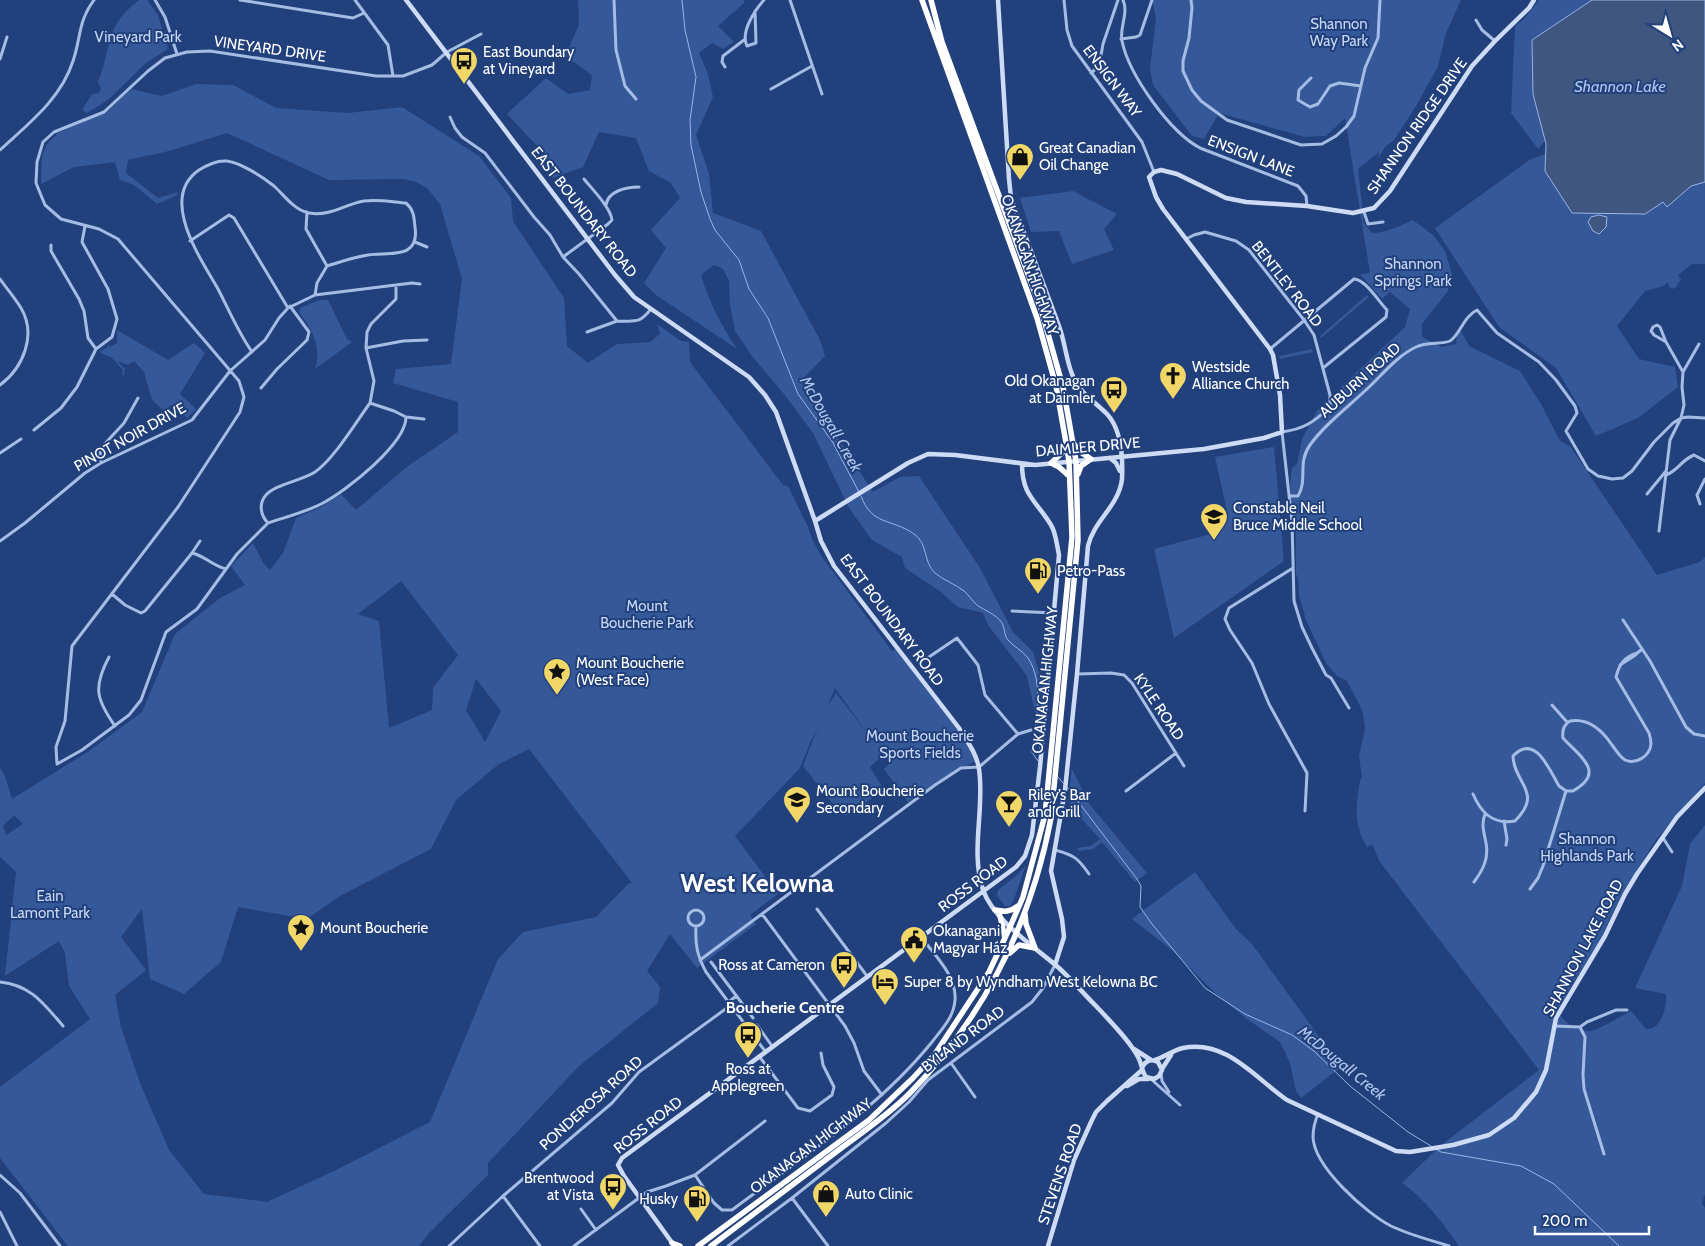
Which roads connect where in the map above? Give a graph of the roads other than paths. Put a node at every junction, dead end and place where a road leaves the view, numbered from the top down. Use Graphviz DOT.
graph roads {
  1 [pos="94,0"];
  2 [pos="154,0"];
  3 [pos="240,0"];
  4 [pos="354,0"];
  5 [pos="614,0"];
  6 [pos="764,0"];
  7 [pos="790,0"];
  8 [pos="922,0"];
  9 [pos="931,0"];
  10 [pos="998,0"];
  11 [pos="1064,0"];
  12 [pos="1118,0"];
  13 [pos="1123,0"];
  14 [pos="1152,0"];
  15 [pos="1191,0"];
  16 [pos="1380,0"];
  17 [pos="1534,0"];
  18 [pos="409,1"];
  19 [pos="260,2"];
  20 [pos="755,11"];
  21 [pos="364,13"];
  22 [pos="1476,20"];
  23 [pos="481,34"];
  24 [pos="7,36"];
  25 [pos="1122,39"];
  26 [pos="744,40"];
  27 [pos="1495,41"];
  28 [pos="447,52"];
  29 [pos="177,54"];
  30 [pos="0,59"];
  31 [pos="812,66"];
  32 [pos="726,67"];
  33 [pos="1091,73"];
  34 [pos="393,76"];
  35 [pos="1311,78"];
  36 [pos="1361,86"];
  37 [pos="772,89"];
  38 [pos="822,94"];
  39 [pos="636,99"];
  40 [pos="450,117"];
  41 [pos="0,150"];
  42 [pos="1154,172"];
  43 [pos="584,179"];
  44 [pos="639,187"];
  45 [pos="606,206"];
  46 [pos="1307,206"];
  47 [pos="307,212"];
  48 [pos="1364,212"];
  49 [pos="1383,222"];
  50 [pos="85,226"];
  51 [pos="1186,239"];
  52 [pos="587,240"];
  53 [pos="190,241"];
  54 [pos="415,242"];
  55 [pos="51,245"];
  56 [pos="427,247"];
  57 [pos="563,257"];
  58 [pos="327,266"];
  59 [pos="0,279"];
  60 [pos="420,284"];
  61 [pos="396,285"];
  62 [pos="315,295"];
  63 [pos="289,307"];
  64 [pos="651,309"];
  65 [pos="1304,320"];
  66 [pos="617,321"];
  67 [pos="587,332"];
  68 [pos="427,340"];
  69 [pos="1666,342"];
  70 [pos="1699,344"];
  71 [pos="366,348"];
  72 [pos="96,349"];
  73 [pos="1270,350"];
  74 [pos="252,352"];
  75 [pos="1323,368"];
  76 [pos="230,371"];
  77 [pos="1683,372"];
  78 [pos="0,385"];
  79 [pos="262,388"];
  80 [pos="1330,395"];
  81 [pos="138,398"];
  82 [pos="370,402"];
  83 [pos="406,417"];
  84 [pos="424,418"];
  85 [pos="1681,418"];
  86 [pos="1705,418"];
  87 [pos="34,430"];
  88 [pos="1282,432"];
  89 [pos="1065,438"];
  90 [pos="21,439"];
  91 [pos="1072,442"];
  92 [pos="0,453"];
  93 [pos="1122,457"];
  94 [pos="1109,458"];
  95 [pos="1091,459"];
  96 [pos="1069,461"];
  97 [pos="1076,461"];
  98 [pos="1705,461"];
  99 [pos="101,463"];
  100 [pos="1051,463"];
  101 [pos="1022,464"];
  102 [pos="1666,470"];
  103 [pos="1122,475"];
  104 [pos="1666,475"];
  105 [pos="1069,476"];
  106 [pos="1076,479"];
  107 [pos="1705,479"];
  108 [pos="1646,494"];
  109 [pos="1290,496"];
  110 [pos="1700,504"];
  111 [pos="815,520"];
  112 [pos="268,523"];
  113 [pos="1659,531"];
  114 [pos="0,541"];
  115 [pos="200,541"];
  116 [pos="192,553"];
  117 [pos="1294,568"];
  118 [pos="226,569"];
  119 [pos="112,594"];
  120 [pos="1012,611"];
  121 [pos="1055,613"];
  122 [pos="1623,620"];
  123 [pos="1642,649"];
  124 [pos="109,658"];
  125 [pos="926,659"];
  126 [pos="1077,674"];
  127 [pos="1552,705"];
  128 [pos="1349,708"];
  129 [pos="1567,722"];
  130 [pos="115,726"];
  131 [pos="1031,730"];
  132 [pos="1018,734"];
  133 [pos="1705,736"];
  134 [pos="1176,752"];
  135 [pos="1184,766"];
  136 [pos="979,767"];
  137 [pos="1052,773"];
  138 [pos="1705,788"];
  139 [pos="1126,791"];
  140 [pos="1566,791"];
  141 [pos="1473,794"];
  142 [pos="1304,810"];
  143 [pos="1485,814"];
  144 [pos="1504,821"];
  145 [pos="1663,838"];
  146 [pos="1506,845"];
  147 [pos="1055,850"];
  148 [pos="1672,852"];
  149 [pos="1089,874"];
  150 [pos="1474,882"];
  151 [pos="1530,889"];
  152 [pos="984,892"];
  153 [pos="1020,905"];
  154 [pos="817,908"];
  155 [pos="995,910"];
  156 [pos="1025,911"];
  157 [pos="762,914"];
  158 [pos="1000,916"];
  159 [pos="696,926"];
  160 [pos="1010,927"];
  161 [pos="1017,933"];
  162 [pos="922,938"];
  163 [pos="1005,938"];
  164 [pos="1035,948"];
  165 [pos="700,960"];
  166 [pos="711,962"];
  167 [pos="1003,962"];
  168 [pos="1055,964"];
  169 [pos="867,976"];
  170 [pos="0,982"];
  171 [pos="736,996"];
  172 [pos="730,1004"];
  173 [pos="829,1004"];
  174 [pos="1628,1010"];
  175 [pos="753,1018"];
  176 [pos="757,1025"];
  177 [pos="63,1026"];
  178 [pos="1554,1026"];
  179 [pos="1580,1027"];
  180 [pos="1130,1045"];
  181 [pos="772,1046"];
  182 [pos="766,1050"];
  183 [pos="1174,1052"];
  184 [pos="821,1053"];
  185 [pos="759,1056"];
  186 [pos="1153,1060"];
  187 [pos="951,1063"];
  188 [pos="1142,1069"];
  189 [pos="1161,1071"];
  190 [pos="1150,1079"];
  191 [pos="1119,1091"];
  192 [pos="882,1095"];
  193 [pos="974,1097"];
  194 [pos="1173,1097"];
  195 [pos="1180,1105"];
  196 [pos="1318,1114"];
  197 [pos="765,1121"];
  198 [pos="1604,1154"];
  199 [pos="0,1175"];
  200 [pos="695,1175"];
  201 [pos="503,1196"];
  202 [pos="641,1198"];
  203 [pos="792,1198"];
  204 [pos="581,1209"];
  205 [pos="0,1212"];
  206 [pos="596,1230"];
  207 [pos="673,1245"];
  208 [pos="18,1246"];
  209 [pos="60,1246"];
  210 [pos="449,1246"];
  211 [pos="540,1246"];
  212 [pos="574,1246"];
  213 [pos="680,1246"];
  214 [pos="698,1246"];
  215 [pos="711,1246"];
  216 [pos="728,1246"];
  217 [pos="828,1246"];
  218 [pos="1048,1246"];
  219 [pos="1449,1246"];
  1 -- 41 [label="street"];
  2 -- 29 [label="street"];
  3 -- 19 [label="street"];
  4 -- 21 [label="street"];
  5 -- 39 [label="street"];
  6 -- 20 [label="street"];
  7 -- 31 [label="street"];
  8 -- 89 [label="highway, OKANAGAN HIGHWAY"];
  9 -- 91 [label="highway, OKANAGAN HIGHWAY"];
  10 -- 93 [label="street, BYLAND ROAD"];
  11 -- 33 [label="street, ENSIGN WAY"];
  12 -- 33 [label="street"];
  13 -- 25 [label="street, ENSIGN LANE"];
  14 -- 25 [label="street"];
  15 -- 36 [label="street"];
  16 -- 36 [label="street"];
  17 -- 27 [label="street, SHANNON RIDGE DRIVE"];
  18 -- 28 [label="street, EAST BOUNDARY ROAD"];
  19 -- 21 [label="street"];
  20 -- 26 [label="street"];
  20 -- 26 [label="street"];
  21 -- 34 [label="street"];
  22 -- 27 [label="street"];
  23 -- 28 [label="street, VINEYARD DRIVE"];
  24 -- 30 [label="street"];
  25 -- 46 [label="street, ENSIGN LANE"];
  26 -- 32 [label="street"];
  27 -- 48 [label="street, SHANNON RIDGE DRIVE"];
  28 -- 34 [label="street, VINEYARD DRIVE"];
  28 -- 52 [label="street, EAST BOUNDARY ROAD"];
  29 -- 34 [label="street, VINEYARD DRIVE"];
  29 -- 50 [label="street, VINEYARD DRIVE"];
  31 -- 37 [label="street"];
  31 -- 38 [label="street"];
  33 -- 42 [label="street, ENSIGN WAY"];
  35 -- 36 [label="street"];
  40 -- 57 [label="street"];
  42 -- 46 [label="street, SHANNON RIDGE DRIVE"];
  42 -- 51 [label="street"];
  43 -- 45 [label="street"];
  44 -- 45 [label="street"];
  45 -- 52 [label="street"];
  46 -- 48 [label="street, SHANNON RIDGE DRIVE"];
  47 -- 53 [label="street"];
  47 -- 54 [label="street"];
  47 -- 58 [label="street"];
  48 -- 49 [label="street"];
  50 -- 72 [label="street"];
  50 -- 76 [label="street, VINEYARD DRIVE"];
  51 -- 65 [label="street, BENTLEY ROAD"];
  51 -- 73 [label="street"];
  52 -- 57 [label="street"];
  52 -- 64 [label="street, EAST BOUNDARY ROAD"];
  53 -- 63 [label="street"];
  53 -- 74 [label="street"];
  54 -- 56 [label="street"];
  54 -- 58 [label="street"];
  55 -- 72 [label="street"];
  57 -- 66 [label="street"];
  58 -- 62 [label="street"];
  59 -- 78 [label="street"];
  60 -- 61 [label="street, PINOT NOIR DRIVE"];
  61 -- 62 [label="street, PINOT NOIR DRIVE"];
  61 -- 71 [label="street"];
  62 -- 63 [label="street, PINOT NOIR DRIVE"];
  63 -- 74 [label="street, PINOT NOIR DRIVE"];
  63 -- 79 [label="street"];
  64 -- 66 [label="street"];
  64 -- 111 [label="street, EAST BOUNDARY ROAD"];
  65 -- 73 [label="street"];
  65 -- 75 [label="street, BENTLEY ROAD"];
  65 -- 75 [label="street"];
  66 -- 67 [label="street"];
  68 -- 71 [label="street"];
  69 -- 69 [label="street"];
  69 -- 77 [label="street"];
  70 -- 77 [label="street"];
  71 -- 82 [label="street"];
  72 -- 87 [label="street"];
  73 -- 88 [label="street"];
  74 -- 76 [label="street, PINOT NOIR DRIVE"];
  75 -- 80 [label="street, BENTLEY ROAD"];
  76 -- 99 [label="street, PINOT NOIR DRIVE"];
  76 -- 119 [label="street, VINEYARD DRIVE"];
  77 -- 85 [label="street"];
  80 -- 88 [label="street, DAIMLER DRIVE"];
  81 -- 99 [label="street"];
  82 -- 83 [label="street"];
  82 -- 112 [label="street"];
  83 -- 84 [label="street"];
  83 -- 112 [label="street"];
  85 -- 86 [label="street"];
  85 -- 102 [label="street"];
  85 -- 109 [label="street, AUBURN ROAD"];
  88 -- 93 [label="street, DAIMLER DRIVE"];
  88 -- 109 [label="street"];
  89 -- 96 [label="highway, OKANAGAN HIGHWAY"];
  89 -- 100 [label="highway"];
  90 -- 92 [label="street"];
  91 -- 95 [label="highway"];
  91 -- 97 [label="highway, OKANAGAN HIGHWAY"];
  93 -- 94 [label="street, DAIMLER DRIVE"];
  93 -- 103 [label="street, BYLAND ROAD"];
  94 -- 95 [label="street, DAIMLER DRIVE"];
  94 -- 103 [label="street"];
  95 -- 97 [label="street, DAIMLER DRIVE"];
  95 -- 106 [label="highway"];
  96 -- 97 [label="street, DAIMLER DRIVE"];
  96 -- 100 [label="street, DAIMLER DRIVE"];
  96 -- 105 [label="highway, OKANAGAN HIGHWAY"];
  97 -- 106 [label="highway, OKANAGAN HIGHWAY"];
  98 -- 104 [label="street"];
  99 -- 114 [label="street, PINOT NOIR DRIVE"];
  100 -- 101 [label="street, DAIMLER DRIVE"];
  100 -- 105 [label="highway"];
  101 -- 111 [label="street, DAIMLER DRIVE"];
  101 -- 121 [label="street, ROSS ROAD"];
  102 -- 104 [label="street"];
  102 -- 108 [label="street"];
  103 -- 126 [label="street, BYLAND ROAD"];
  104 -- 113 [label="street"];
  105 -- 137 [label="highway, OKANAGAN HIGHWAY"];
  106 -- 137 [label="highway, OKANAGAN HIGHWAY"];
  107 -- 110 [label="street"];
  109 -- 117 [label="street"];
  111 -- 136 [label="street, EAST BOUNDARY ROAD"];
  112 -- 118 [label="street"];
  115 -- 116 [label="street"];
  116 -- 118 [label="street"];
  116 -- 119 [label="street"];
  117 -- 128 [label="street"];
  117 -- 142 [label="street"];
  118 -- 130 [label="street"];
  119 -- 130 [label="street, VINEYARD DRIVE"];
  120 -- 121 [label="street"];
  121 -- 152 [label="street, ROSS ROAD"];
  122 -- 123 [label="street"];
  123 -- 129 [label="street"];
  123 -- 133 [label="street"];
  124 -- 130 [label="street"];
  125 -- 132 [label="street"];
  126 -- 134 [label="street, KYLE ROAD"];
  126 -- 147 [label="street, BYLAND ROAD"];
  127 -- 129 [label="street"];
  129 -- 140 [label="street"];
  131 -- 132 [label="street"];
  132 -- 136 [label="street"];
  134 -- 135 [label="street, KYLE ROAD"];
  134 -- 139 [label="street"];
  136 -- 152 [label="street"];
  136 -- 157 [label="street"];
  137 -- 153 [label="highway, OKANAGAN HIGHWAY"];
  137 -- 156 [label="highway, OKANAGAN HIGHWAY"];
  138 -- 145 [label="street, SHANNON LAKE ROAD"];
  140 -- 144 [label="street"];
  140 -- 151 [label="street"];
  141 -- 143 [label="street"];
  143 -- 144 [label="street"];
  143 -- 150 [label="street"];
  144 -- 146 [label="street"];
  145 -- 148 [label="street"];
  145 -- 178 [label="street, SHANNON LAKE ROAD"];
  147 -- 149 [label="street"];
  147 -- 168 [label="street, BYLAND ROAD"];
  152 -- 155 [label="street"];
  152 -- 162 [label="street, ROSS ROAD"];
  153 -- 155 [label="highway"];
  153 -- 160 [label="highway, OKANAGAN HIGHWAY"];
  154 -- 169 [label="street"];
  155 -- 158 [label="street"];
  156 -- 161 [label="highway, OKANAGAN HIGHWAY"];
  156 -- 164 [label="highway"];
  157 -- 165 [label="street"];
  157 -- 173 [label="street"];
  158 -- 160 [label="street"];
  158 -- 163 [label="highway"];
  159 -- 159 [label="street"];
  159 -- 165 [label="street"];
  160 -- 161 [label="street"];
  160 -- 163 [label="highway, OKANAGAN HIGHWAY"];
  161 -- 164 [label="street"];
  161 -- 167 [label="highway, OKANAGAN HIGHWAY"];
  162 -- 169 [label="street, ROSS ROAD"];
  162 -- 192 [label="street"];
  163 -- 214 [label="highway, OKANAGAN HIGHWAY"];
  164 -- 167 [label="highway"];
  164 -- 168 [label="street"];
  165 -- 172 [label="street"];
  166 -- 171 [label="street"];
  167 -- 215 [label="highway, OKANAGAN HIGHWAY"];
  168 -- 180 [label="street"];
  168 -- 187 [label="street, BYLAND ROAD"];
  169 -- 173 [label="street, ROSS ROAD"];
  170 -- 177 [label="street"];
  171 -- 172 [label="street, PONDEROSA ROAD"];
  171 -- 175 [label="street"];
  172 -- 182 [label="street"];
  172 -- 201 [label="street, PONDEROSA ROAD"];
  173 -- 181 [label="street, ROSS ROAD"];
  173 -- 192 [label="street"];
  174 -- 179 [label="street"];
  176 -- 181 [label="street"];
  178 -- 179 [label="street"];
  178 -- 196 [label="street, SHANNON LAKE ROAD"];
  179 -- 198 [label="street"];
  180 -- 186 [label="street"];
  180 -- 188 [label="street"];
  181 -- 182 [label="street, ROSS ROAD"];
  182 -- 185 [label="street, ROSS ROAD"];
  183 -- 186 [label="street, SHANNON LAKE ROAD"];
  183 -- 189 [label="street"];
  183 -- 196 [label="street, SHANNON LAKE ROAD"];
  184 -- 185 [label="street"];
  185 -- 202 [label="street, ROSS ROAD"];
  186 -- 188 [label="street"];
  186 -- 189 [label="street"];
  187 -- 193 [label="street"];
  187 -- 203 [label="street, BYLAND ROAD"];
  188 -- 190 [label="street"];
  188 -- 191 [label="street, STEVENS ROAD"];
  189 -- 190 [label="street"];
  189 -- 194 [label="street"];
  190 -- 191 [label="street, STEVENS ROAD"];
  190 -- 194 [label="street"];
  191 -- 218 [label="street, STEVENS ROAD"];
  192 -- 200 [label="street"];
  194 -- 195 [label="street"];
  196 -- 219 [label="street"];
  197 -- 200 [label="street"];
  199 -- 209 [label="street"];
  200 -- 202 [label="street"];
  201 -- 210 [label="street, PONDEROSA ROAD"];
  201 -- 211 [label="street"];
  202 -- 206 [label="street"];
  202 -- 207 [label="street, ROSS ROAD"];
  203 -- 216 [label="street, BYLAND ROAD"];
  203 -- 217 [label="street"];
  204 -- 206 [label="street"];
  205 -- 208 [label="street"];
  206 -- 212 [label="street"];
  207 -- 213 [label="highway"];
}
